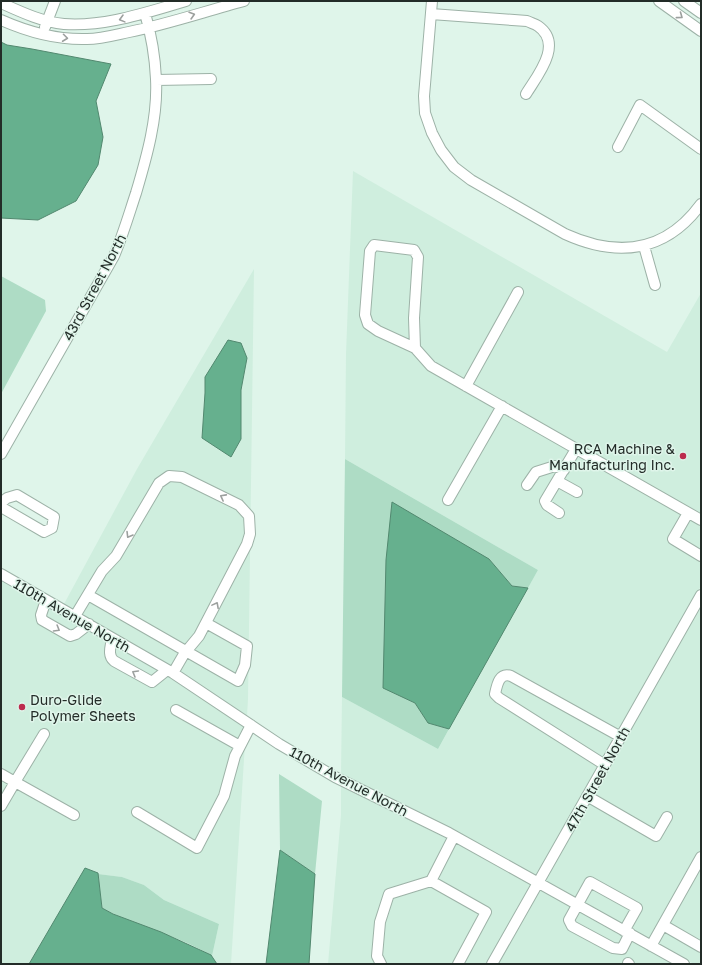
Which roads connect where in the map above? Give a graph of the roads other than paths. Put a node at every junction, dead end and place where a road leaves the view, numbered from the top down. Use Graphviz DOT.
graph roads {
  1 [pos="54,1"];
  2 [pos="186,1"];
  3 [pos="244,1"];
  4 [pos="432,1"];
  5 [pos="659,1"];
  6 [pos="684,1"];
  7 [pos="1,2"];
  8 [pos="145,13"];
  9 [pos="701,13"];
  10 [pos="431,14"];
  11 [pos="1,20"];
  12 [pos="48,21"];
  13 [pos="149,28"];
  14 [pos="701,31"];
  15 [pos="43,34"];
  16 [pos="212,79"];
  17 [pos="156,80"];
  18 [pos="526,94"];
  19 [pos="618,147"];
  20 [pos="701,149"];
  21 [pos="701,204"];
  22 [pos="644,246"];
  23 [pos="655,285"];
  24 [pos="518,292"];
  25 [pos="415,348"];
  26 [pos="466,386"];
  27 [pos="502,406"];
  28 [pos="576,449"];
  29 [pos="1,454"];
  30 [pos="564,470"];
  31 [pos="557,481"];
  32 [pos="527,485"];
  33 [pos="577,492"];
  34 [pos="448,500"];
  35 [pos="1,503"];
  36 [pos="1,507"];
  37 [pos="688,512"];
  38 [pos="559,513"];
  39 [pos="701,520"];
  40 [pos="701,556"];
  41 [pos="1,574"];
  42 [pos="88,595"];
  43 [pos="701,595"];
  44 [pos="46,600"];
  45 [pos="75,616"];
  46 [pos="206,623"];
  47 [pos="89,624"];
  48 [pos="112,638"];
  49 [pos="186,652"];
  50 [pos="170,671"];
  51 [pos="176,710"];
  52 [pos="251,725"];
  53 [pos="44,734"];
  54 [pos="621,737"];
  55 [pos="240,746"];
  56 [pos="605,765"];
  57 [pos="1,774"];
  58 [pos="15,782"];
  59 [pos="587,796"];
  60 [pos="1,806"];
  61 [pos="137,812"];
  62 [pos="74,815"];
  63 [pos="667,817"];
  64 [pos="454,836"];
  65 [pos="701,857"];
  66 [pos="432,881"];
  67 [pos="538,882"];
  68 [pos="577,904"];
  69 [pos="663,925"];
  70 [pos="627,932"];
  71 [pos="651,946"];
  72 [pos="701,947"];
  73 [pos="381,964"];
  74 [pos="458,964"];
  75 [pos="493,964"];
  76 [pos="684,964"];
  1 -- 12 [label="street"];
  2 -- 8 [label="street"];
  13 -- 3 [label="street, one-way"];
  4 -- 10 [label="street"];
  5 -- 14 [label="street, one-way"];
  6 -- 9 [label="street"];
  7 -- 12 [label="street"];
  8 -- 12 [label="street, one-way"];
  8 -- 13 [label="street, 43rd Street North"];
  10 -- 18 [label="street"];
  10 -- 22 [label="street"];
  11 -- 15 [label="street"];
  12 -- 15 [label="street"];
  15 -- 13 [label="street, one-way"];
  13 -- 17 [label="street, 43rd Street North"];
  16 -- 17 [label="street"];
  17 -- 29 [label="street, 43rd Street North"];
  19 -- 20 [label="street"];
  21 -- 22 [label="street"];
  22 -- 23 [label="street"];
  24 -- 26 [label="street"];
  25 -- 25 [label="street"];
  25 -- 26 [label="street"];
  26 -- 27 [label="street"];
  27 -- 28 [label="street"];
  27 -- 34 [label="street"];
  28 -- 30 [label="street"];
  28 -- 37 [label="street"];
  30 -- 31 [label="street"];
  30 -- 32 [label="street"];
  31 -- 33 [label="street"];
  31 -- 38 [label="street"];
  35 -- 36 [label="street"];
  37 -- 39 [label="street"];
  37 -- 40 [label="street"];
  41 -- 44 [label="street, 110th Avenue North"];
  42 -- 45 [label="street"];
  46 -- 42 [label="street, one-way"];
  42 -- 49 [label="street"];
  43 -- 54 [label="street, 47th Street North"];
  44 -- 45 [label="street, 110th Avenue North"];
  44 -- 47 [label="street, one-way"];
  45 -- 47 [label="street, 110th Avenue North"];
  46 -- 49 [label="street"];
  46 -- 49 [label="street"];
  47 -- 48 [label="street, 110th Avenue North"];
  48 -- 50 [label="street, 110th Avenue North"];
  50 -- 48 [label="street, one-way"];
  49 -- 50 [label="street"];
  50 -- 52 [label="street, 110th Avenue North"];
  51 -- 55 [label="street"];
  52 -- 55 [label="street"];
  52 -- 64 [label="street, 110th Avenue North"];
  53 -- 58 [label="street"];
  54 -- 56 [label="street, 47th Street North"];
  54 -- 56 [label="street"];
  55 -- 61 [label="street"];
  56 -- 59 [label="street, 47th Street North"];
  57 -- 58 [label="street"];
  58 -- 60 [label="street"];
  58 -- 62 [label="street"];
  59 -- 63 [label="street"];
  59 -- 67 [label="street, 47th Street North"];
  64 -- 66 [label="street"];
  64 -- 67 [label="street, 110th Avenue North"];
  65 -- 69 [label="street"];
  66 -- 73 [label="street"];
  66 -- 74 [label="street"];
  67 -- 68 [label="street, 110th Avenue North"];
  67 -- 75 [label="street, 47th Street North"];
  68 -- 70 [label="street, 110th Avenue North"];
  68 -- 70 [label="street"];
  68 -- 70 [label="street"];
  69 -- 71 [label="street"];
  69 -- 72 [label="street"];
  70 -- 71 [label="street, 110th Avenue North"];
  71 -- 76 [label="street, 110th Avenue North"];
}
